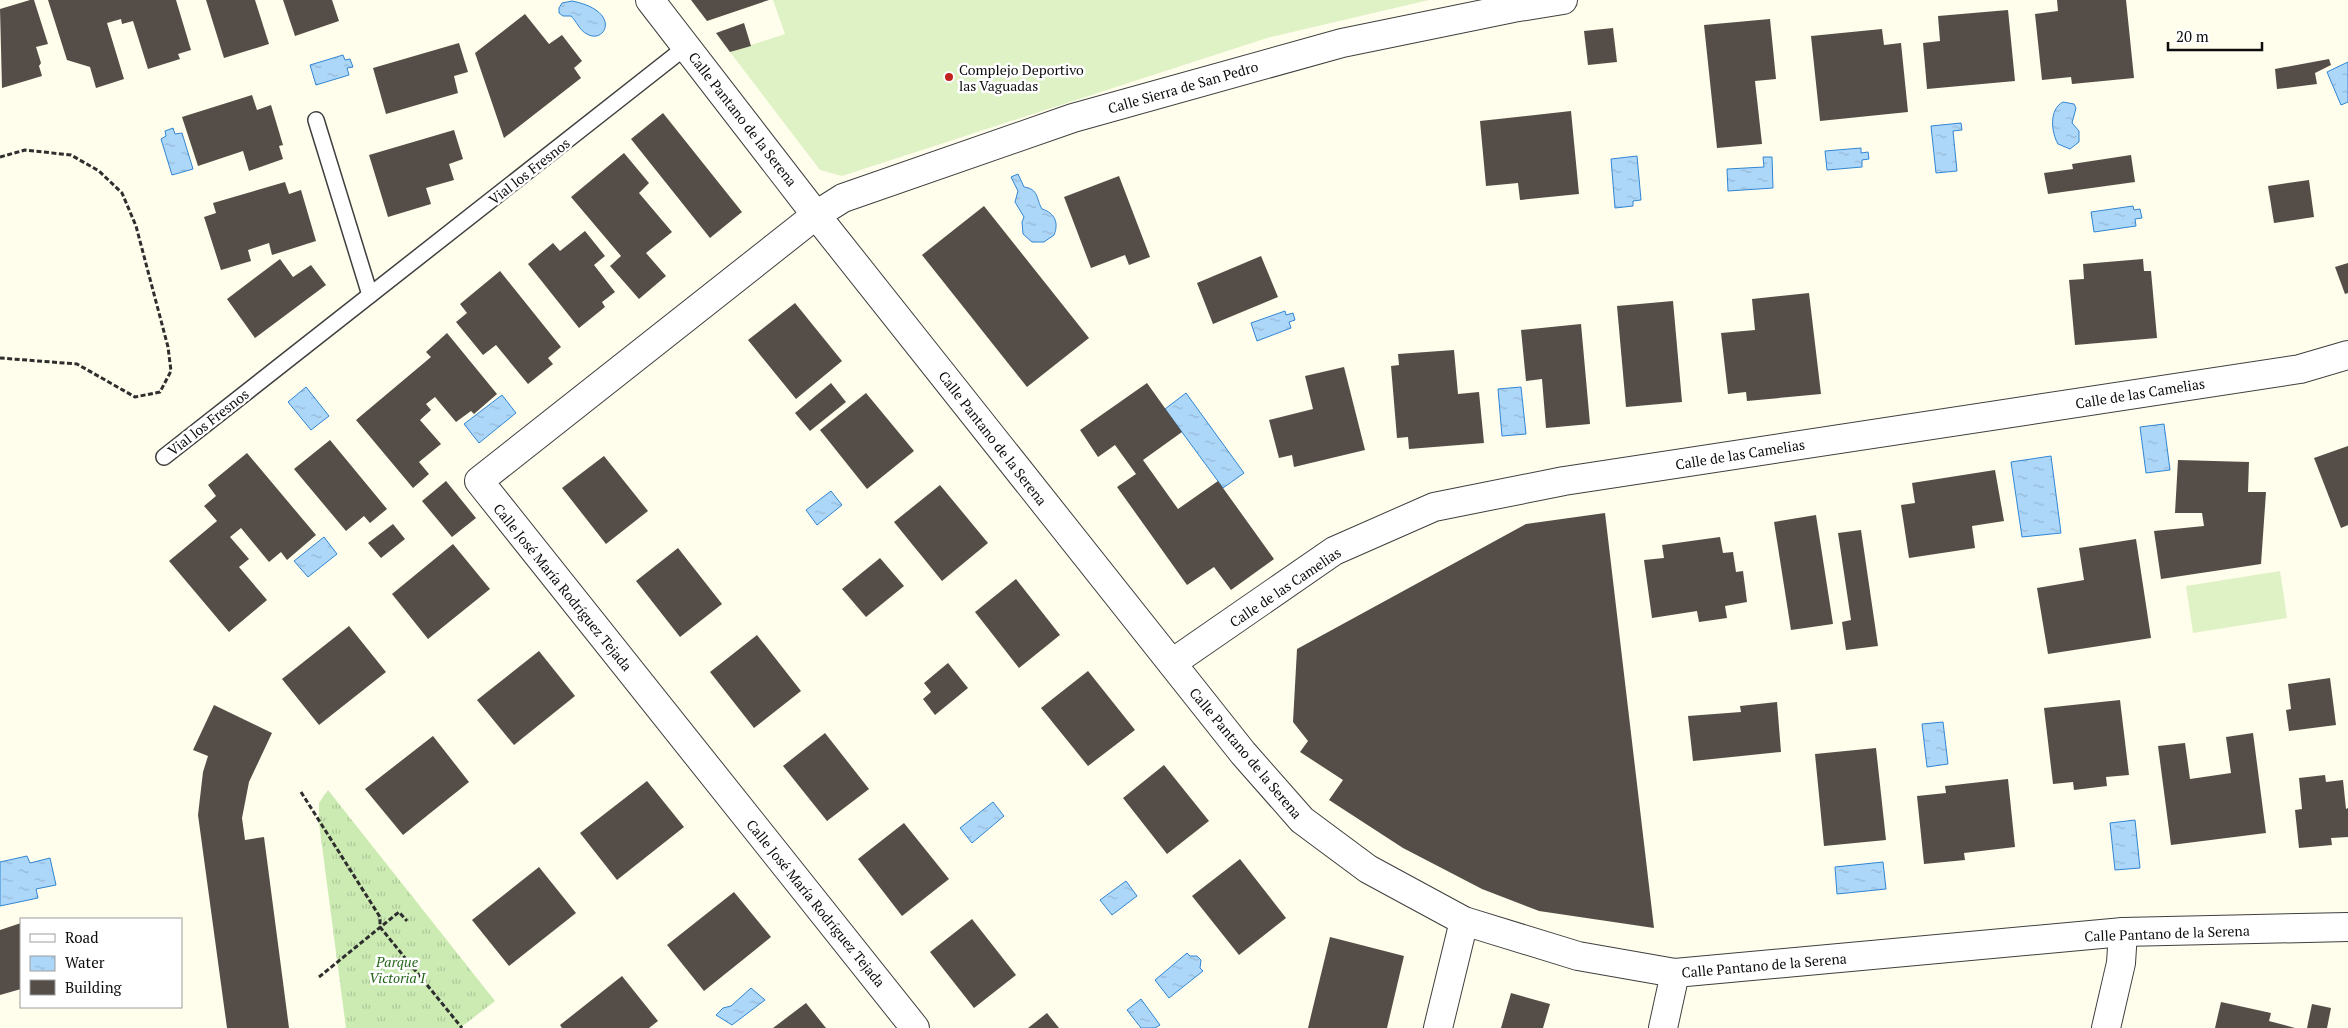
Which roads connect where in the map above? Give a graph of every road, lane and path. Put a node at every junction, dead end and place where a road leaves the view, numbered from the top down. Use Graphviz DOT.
graph roads {
  1 [pos="650,0"];
  2 [pos="1563,0"];
  3 [pos="1514,4"];
  4 [pos="687,46"];
  5 [pos="316,120"];
  6 [pos="0,158"];
  7 [pos="816,216"];
  8 [pos="370,295"];
  9 [pos="2348,355"];
  10 [pos="0,358"];
  11 [pos="164,457"];
  12 [pos="1172,664"];
  13 [pos="301,792"];
  14 [pos="407,921"];
  15 [pos="1464,921"];
  16 [pos="380,927"];
  17 [pos="2348,927"];
  18 [pos="2123,932"];
  19 [pos="1675,973"];
  20 [pos="319,977"];
  21 [pos="462,1028"];
  22 [pos="915,1028"];
  23 [pos="1438,1028"];
  24 [pos="1663,1028"];
  25 [pos="2106,1028"];
  1 -- 4 [label="street, Calle Pantano de la Serena"];
  2 -- 3 [label="street, Calle Sierra de San Pedro"];
  3 -- 7 [label="street, Calle Sierra de San Pedro"];
  4 -- 7 [label="street, Calle Pantano de la Serena"];
  4 -- 8 [label="lane, Vial los Fresnos"];
  5 -- 8 [label="lane"];
  6 -- 10 [label="path"];
  7 -- 12 [label="street, Calle Pantano de la Serena"];
  7 -- 22 [label="street, Calle José María Rodríguez Tejada"];
  8 -- 11 [label="lane, Vial los Fresnos"];
  9 -- 12 [label="street, Calle de las Camelias"];
  12 -- 15 [label="street, Calle Pantano de la Serena"];
  13 -- 16 [label="path"];
  14 -- 16 [label="path"];
  15 -- 19 [label="street, Calle Pantano de la Serena"];
  15 -- 23 [label="street"];
  16 -- 20 [label="path"];
  16 -- 21 [label="path"];
  17 -- 18 [label="street, Calle Pantano de la Serena"];
  18 -- 19 [label="street, Calle Pantano de la Serena"];
  18 -- 25 [label="street"];
  19 -- 24 [label="street"];
}
